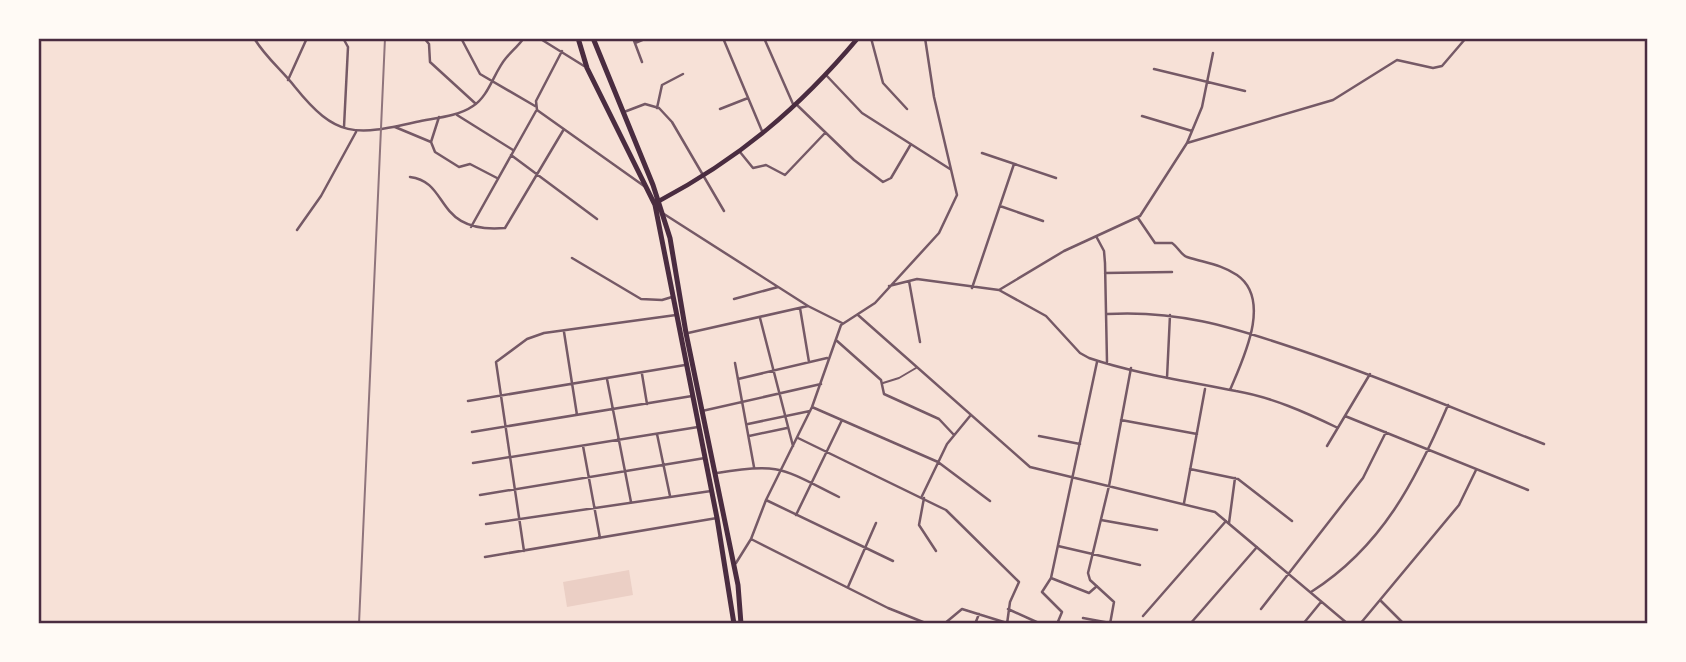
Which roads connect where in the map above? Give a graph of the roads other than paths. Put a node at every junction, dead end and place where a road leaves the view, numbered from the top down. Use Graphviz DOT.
graph roads {
  1 [pos="307,38"];
  2 [pos="343,38"];
  3 [pos="424,38"];
  4 [pos="461,38"];
  5 [pos="524,38"];
  6 [pos="578,38"];
  7 [pos="593,38"];
  8 [pos="633,38"];
  9 [pos="646,38"];
  10 [pos="723,38"];
  11 [pos="764,38"];
  12 [pos="858,38"];
  13 [pos="870,38"];
  14 [pos="925,38"];
  15 [pos="1466,38"];
  16 [pos="256,39"];
  17 [pos="541,39"];
  18 [pos="635,43"];
  19 [pos="562,51"];
  20 [pos="1213,53"];
  21 [pos="642,62"];
  22 [pos="587,68"];
  23 [pos="1154,68"];
  24 [pos="683,74"];
  25 [pos="826,75"];
  26 [pos="288,80"];
  27 [pos="1207,81"];
  28 [pos="491,83"];
  29 [pos="1245,91"];
  30 [pos="748,98"];
  31 [pos="476,104"];
  32 [pos="796,106"];
  33 [pos="536,108"];
  34 [pos="657,108"];
  35 [pos="719,109"];
  36 [pos="907,109"];
  37 [pos="624,112"];
  38 [pos="455,114"];
  39 [pos="1142,116"];
  40 [pos="439,117"];
  41 [pos="344,127"];
  42 [pos="395,127"];
  43 [pos="564,129"];
  44 [pos="1193,131"];
  45 [pos="356,132"];
  46 [pos="825,133"];
  47 [pos="764,134"];
  48 [pos="431,142"];
  49 [pos="911,144"];
  50 [pos="1187,144"];
  51 [pos="513,150"];
  52 [pos="740,152"];
  53 [pos="982,153"];
  54 [pos="510,155"];
  55 [pos="1014,163"];
  56 [pos="950,169"];
  57 [pos="537,176"];
  58 [pos="704,176"];
  59 [pos="410,177"];
  60 [pos="497,178"];
  61 [pos="1056,178"];
  62 [pos="646,188"];
  63 [pos="659,201"];
  64 [pos="1000,206"];
  65 [pos="724,211"];
  66 [pos="664,214"];
  67 [pos="1138,218"];
  68 [pos="597,219"];
  69 [pos="1043,221"];
  70 [pos="471,227"];
  71 [pos="297,230"];
  72 [pos="1096,236"];
  73 [pos="572,258"];
  74 [pos="1172,272"];
  75 [pos="1105,273"];
  76 [pos="909,281"];
  77 [pos="889,286"];
  78 [pos="779,287"];
  79 [pos="972,288"];
  80 [pos="999,290"];
  81 [pos="672,297"];
  82 [pos="734,299"];
  83 [pos="808,306"];
  84 [pos="800,308"];
  85 [pos="1107,314"];
  86 [pos="1170,314"];
  87 [pos="676,315"];
  88 [pos="858,315"];
  89 [pos="760,318"];
  90 [pos="842,323"];
  91 [pos="564,331"];
  92 [pos="686,333"];
  93 [pos="1253,335"];
  94 [pos="835,339"];
  95 [pos="920,342"];
  96 [pos="828,358"];
  97 [pos="1097,361"];
  98 [pos="809,362"];
  99 [pos="1107,362"];
  100 [pos="735,363"];
  101 [pos="685,365"];
  102 [pos="918,367"];
  103 [pos="1131,368"];
  104 [pos="772,372"];
  105 [pos="642,374"];
  106 [pos="1370,374"];
  107 [pos="1167,378"];
  108 [pos="607,379"];
  109 [pos="738,379"];
  110 [pos="882,383"];
  111 [pos="573,384"];
  112 [pos="821,384"];
  113 [pos="1205,387"];
  114 [pos="1230,390"];
  115 [pos="778,393"];
  116 [pos="499,396"];
  117 [pos="692,396"];
  118 [pos="743,400"];
  119 [pos="468,401"];
  120 [pos="647,404"];
  121 [pos="1448,405"];
  122 [pos="613,409"];
  123 [pos="811,409"];
  124 [pos="702,411"];
  125 [pos="577,415"];
  126 [pos="783,416"];
  127 [pos="970,416"];
  128 [pos="1345,416"];
  129 [pos="843,419"];
  130 [pos="1121,420"];
  131 [pos="747,424"];
  132 [pos="504,426"];
  133 [pos="698,427"];
  134 [pos="787,428"];
  135 [pos="1338,428"];
  136 [pos="472,432"];
  137 [pos="1386,432"];
  138 [pos="656,434"];
  139 [pos="1197,434"];
  140 [pos="954,435"];
  141 [pos="749,436"];
  142 [pos="1039,436"];
  143 [pos="797,437"];
  144 [pos="619,440"];
  145 [pos="1080,444"];
  146 [pos="1544,444"];
  147 [pos="583,446"];
  148 [pos="793,446"];
  149 [pos="1327,446"];
  150 [pos="1429,449"];
  151 [pos="827,451"];
  152 [pos="509,457"];
  153 [pos="705,458"];
  154 [pos="938,462"];
  155 [pos="472,463"];
  156 [pos="663,465"];
  157 [pos="754,467"];
  158 [pos="782,468"];
  159 [pos="1476,469"];
  160 [pos="1190,470"];
  161 [pos="625,471"];
  162 [pos="716,473"];
  163 [pos="589,477"];
  164 [pos="1235,478"];
  165 [pos="1073,479"];
  166 [pos="811,483"];
  167 [pos="1109,486"];
  168 [pos="514,488"];
  169 [pos="1528,490"];
  170 [pos="711,491"];
  171 [pos="480,495"];
  172 [pos="670,496"];
  173 [pos="839,497"];
  174 [pos="923,497"];
  175 [pos="766,500"];
  176 [pos="990,501"];
  177 [pos="631,502"];
  178 [pos="1184,503"];
  179 [pos="594,508"];
  180 [pos="796,515"];
  181 [pos="519,519"];
  182 [pos="717,519"];
  183 [pos="1101,520"];
  184 [pos="1292,521"];
  185 [pos="1228,522"];
  186 [pos="876,523"];
  187 [pos="486,524"];
  188 [pos="1157,530"];
  189 [pos="600,538"];
  190 [pos="751,539"];
  191 [pos="1058,546"];
  192 [pos="1257,547"];
  193 [pos="865,548"];
  194 [pos="524,551"];
  195 [pos="936,551"];
  196 [pos="1093,553"];
  197 [pos="485,557"];
  198 [pos="893,561"];
  199 [pos="1140,565"];
  200 [pos="734,566"];
  201 [pos="1290,574"];
  202 [pos="1051,578"];
  203 [pos="1097,586"];
  204 [pos="848,587"];
  205 [pos="1311,593"];
  206 [pos="1380,600"];
  207 [pos="1322,601"];
  208 [pos="1008,609"];
  209 [pos="1261,609"];
  210 [pos="979,614"];
  211 [pos="910,616"];
  212 [pos="1143,616"];
  213 [pos="1083,618"];
  214 [pos="1007,623"];
  215 [pos="1110,623"];
  216 [pos="734,624"];
  217 [pos="741,624"];
  218 [pos="907,624"];
  219 [pos="928,624"];
  220 [pos="944,624"];
  221 [pos="975,624"];
  222 [pos="1041,624"];
  223 [pos="1057,624"];
  224 [pos="1190,624"];
  225 [pos="1303,624"];
  226 [pos="1348,624"];
  227 [pos="1360,624"];
  228 [pos="1404,624"];
  1 -- 26 [label="street"];
  2 -- 41 [label="street"];
  3 -- 31 [label="street"];
  4 -- 28 [label="street"];
  5 -- 28 [label="street"];
  6 -- 22 [label="highway"];
  7 -- 37 [label="highway"];
  8 -- 18 [label="street"];
  9 -- 18 [label="street"];
  10 -- 30 [label="street"];
  11 -- 32 [label="street"];
  12 -- 25 [label="main road"];
  13 -- 36 [label="street"];
  14 -- 56 [label="street"];
  15 -- 50 [label="street"];
  16 -- 26 [label="street"];
  17 -- 19 [label="street"];
  18 -- 21 [label="street"];
  19 -- 22 [label="street"];
  19 -- 33 [label="street"];
  20 -- 27 [label="street"];
  22 -- 62 [label="highway"];
  23 -- 27 [label="street"];
  24 -- 34 [label="street"];
  25 -- 32 [label="main road"];
  25 -- 49 [label="street"];
  26 -- 41 [label="street"];
  27 -- 29 [label="street"];
  27 -- 44 [label="street"];
  28 -- 31 [label="street"];
  28 -- 33 [label="street"];
  30 -- 35 [label="street"];
  30 -- 47 [label="street"];
  31 -- 38 [label="street"];
  32 -- 46 [label="street"];
  32 -- 47 [label="main road"];
  33 -- 43 [label="street"];
  33 -- 51 [label="street"];
  34 -- 37 [label="street"];
  34 -- 58 [label="street"];
  37 -- 63 [label="highway"];
  38 -- 40 [label="street"];
  38 -- 51 [label="street"];
  39 -- 44 [label="street"];
  40 -- 42 [label="street"];
  40 -- 48 [label="street"];
  41 -- 45 [label="street"];
  42 -- 45 [label="street"];
  42 -- 48 [label="street"];
  43 -- 57 [label="street"];
  43 -- 62 [label="street"];
  44 -- 50 [label="street"];
  45 -- 71 [label="street"];
  46 -- 49 [label="street"];
  46 -- 52 [label="street"];
  47 -- 52 [label="main road"];
  48 -- 60 [label="street"];
  49 -- 56 [label="street"];
  50 -- 67 [label="street"];
  51 -- 54 [label="street"];
  52 -- 58 [label="main road"];
  53 -- 55 [label="street"];
  54 -- 57 [label="street"];
  54 -- 60 [label="street"];
  55 -- 61 [label="street"];
  55 -- 64 [label="street"];
  56 -- 77 [label="street"];
  57 -- 68 [label="street"];
  57 -- 70 [label="street"];
  58 -- 63 [label="main road"];
  58 -- 65 [label="street"];
  59 -- 70 [label="street"];
  60 -- 70 [label="street"];
  62 -- 81 [label="highway"];
  63 -- 66 [label="highway"];
  64 -- 69 [label="street"];
  64 -- 79 [label="street"];
  66 -- 78 [label="street"];
  66 -- 92 [label="highway"];
  67 -- 72 [label="street"];
  67 -- 93 [label="street"];
  72 -- 75 [label="street"];
  72 -- 80 [label="street"];
  73 -- 81 [label="street"];
  74 -- 75 [label="street"];
  75 -- 85 [label="street"];
  76 -- 77 [label="street"];
  76 -- 79 [label="street"];
  76 -- 95 [label="street"];
  77 -- 88 [label="street"];
  78 -- 82 [label="street"];
  78 -- 83 [label="street"];
  79 -- 80 [label="street"];
  80 -- 97 [label="street"];
  81 -- 87 [label="highway"];
  83 -- 84 [label="street"];
  83 -- 90 [label="street"];
  84 -- 89 [label="street"];
  84 -- 98 [label="street"];
  85 -- 86 [label="street"];
  85 -- 99 [label="street"];
  86 -- 93 [label="street"];
  86 -- 107 [label="street"];
  87 -- 91 [label="street"];
  87 -- 101 [label="highway"];
  88 -- 90 [label="street"];
  88 -- 102 [label="street"];
  89 -- 92 [label="street"];
  89 -- 104 [label="street"];
  90 -- 94 [label="street"];
  91 -- 111 [label="street"];
  91 -- 116 [label="street"];
  92 -- 124 [label="highway"];
  93 -- 106 [label="street"];
  93 -- 114 [label="street"];
  94 -- 96 [label="street"];
  94 -- 110 [label="street"];
  96 -- 98 [label="street"];
  96 -- 112 [label="street"];
  97 -- 99 [label="street"];
  97 -- 145 [label="street"];
  98 -- 104 [label="street"];
  99 -- 103 [label="street"];
  100 -- 109 [label="street"];
  101 -- 105 [label="street"];
  101 -- 117 [label="highway"];
  102 -- 110 [label="street"];
  102 -- 127 [label="street"];
  103 -- 107 [label="street"];
  103 -- 130 [label="street"];
  104 -- 109 [label="street"];
  104 -- 115 [label="street"];
  105 -- 108 [label="street"];
  105 -- 120 [label="street"];
  106 -- 121 [label="street"];
  106 -- 128 [label="street"];
  107 -- 113 [label="street"];
  108 -- 111 [label="street"];
  108 -- 122 [label="street"];
  109 -- 118 [label="street"];
  110 -- 140 [label="street"];
  111 -- 116 [label="street"];
  111 -- 125 [label="street"];
  112 -- 115 [label="street"];
  112 -- 123 [label="street"];
  113 -- 114 [label="street"];
  113 -- 139 [label="street"];
  114 -- 135 [label="street"];
  115 -- 118 [label="street"];
  115 -- 126 [label="street"];
  116 -- 119 [label="street"];
  116 -- 132 [label="street"];
  117 -- 120 [label="street"];
  117 -- 133 [label="highway"];
  118 -- 124 [label="street"];
  118 -- 131 [label="street"];
  120 -- 122 [label="street"];
  121 -- 146 [label="street"];
  121 -- 150 [label="street"];
  122 -- 125 [label="street"];
  122 -- 144 [label="street"];
  123 -- 126 [label="street"];
  123 -- 129 [label="street"];
  123 -- 143 [label="street"];
  124 -- 162 [label="highway"];
  125 -- 132 [label="street"];
  126 -- 131 [label="street"];
  126 -- 134 [label="street"];
  127 -- 140 [label="street"];
  127 -- 165 [label="street"];
  128 -- 135 [label="street"];
  128 -- 137 [label="street"];
  129 -- 151 [label="street"];
  129 -- 154 [label="street"];
  130 -- 139 [label="street"];
  130 -- 167 [label="street"];
  131 -- 141 [label="street"];
  132 -- 136 [label="street"];
  132 -- 152 [label="street"];
  133 -- 138 [label="street"];
  133 -- 153 [label="highway"];
  134 -- 141 [label="street"];
  134 -- 148 [label="street"];
  135 -- 149 [label="street"];
  137 -- 150 [label="street"];
  137 -- 201 [label="street"];
  138 -- 144 [label="street"];
  138 -- 156 [label="street"];
  139 -- 160 [label="street"];
  140 -- 154 [label="street"];
  141 -- 157 [label="street"];
  142 -- 145 [label="street"];
  143 -- 148 [label="street"];
  143 -- 151 [label="street"];
  144 -- 147 [label="street"];
  144 -- 161 [label="street"];
  145 -- 165 [label="street"];
  147 -- 152 [label="street"];
  147 -- 163 [label="street"];
  148 -- 158 [label="street"];
  150 -- 159 [label="street"];
  150 -- 205 [label="street"];
  151 -- 166 [label="street"];
  151 -- 174 [label="street"];
  152 -- 155 [label="street"];
  152 -- 168 [label="street"];
  153 -- 156 [label="street"];
  153 -- 170 [label="highway"];
  154 -- 174 [label="street"];
  154 -- 176 [label="street"];
  156 -- 161 [label="street"];
  156 -- 172 [label="street"];
  157 -- 158 [label="street"];
  157 -- 162 [label="street"];
  158 -- 166 [label="street"];
  158 -- 175 [label="street"];
  159 -- 169 [label="street"];
  159 -- 206 [label="street"];
  160 -- 164 [label="street"];
  160 -- 178 [label="street"];
  161 -- 163 [label="street"];
  161 -- 177 [label="street"];
  162 -- 200 [label="highway"];
  163 -- 168 [label="street"];
  163 -- 179 [label="street"];
  164 -- 184 [label="street"];
  164 -- 185 [label="street"];
  165 -- 167 [label="street"];
  165 -- 191 [label="street"];
  166 -- 173 [label="street"];
  166 -- 180 [label="street"];
  167 -- 178 [label="street"];
  167 -- 183 [label="street"];
  168 -- 171 [label="street"];
  168 -- 181 [label="street"];
  170 -- 172 [label="street"];
  170 -- 182 [label="highway"];
  172 -- 177 [label="street"];
  174 -- 195 [label="street"];
  174 -- 208 [label="street"];
  175 -- 180 [label="street"];
  175 -- 190 [label="street"];
  177 -- 179 [label="street"];
  178 -- 185 [label="street"];
  179 -- 181 [label="street"];
  179 -- 189 [label="street"];
  180 -- 193 [label="street"];
  181 -- 187 [label="street"];
  181 -- 194 [label="street"];
  182 -- 189 [label="street"];
  182 -- 216 [label="highway"];
  183 -- 188 [label="street"];
  183 -- 196 [label="street"];
  185 -- 192 [label="street"];
  185 -- 212 [label="street"];
  186 -- 193 [label="street"];
  189 -- 194 [label="street"];
  190 -- 200 [label="street"];
  190 -- 204 [label="street"];
  191 -- 196 [label="street"];
  191 -- 202 [label="street"];
  192 -- 201 [label="street"];
  192 -- 224 [label="street"];
  193 -- 198 [label="street"];
  193 -- 204 [label="street"];
  194 -- 197 [label="street"];
  196 -- 199 [label="street"];
  196 -- 203 [label="street"];
  200 -- 217 [label="highway"];
  201 -- 205 [label="street"];
  201 -- 209 [label="street"];
  202 -- 203 [label="street"];
  202 -- 223 [label="street"];
  203 -- 215 [label="street"];
  204 -- 211 [label="street"];
  205 -- 207 [label="street"];
  206 -- 227 [label="street"];
  206 -- 228 [label="street"];
  207 -- 225 [label="street"];
  207 -- 226 [label="street"];
  208 -- 214 [label="street"];
  208 -- 222 [label="street"];
  210 -- 214 [label="street"];
  210 -- 220 [label="street"];
  210 -- 221 [label="street"];
  211 -- 218 [label="street"];
  211 -- 219 [label="street"];
  213 -- 215 [label="street"];
}
